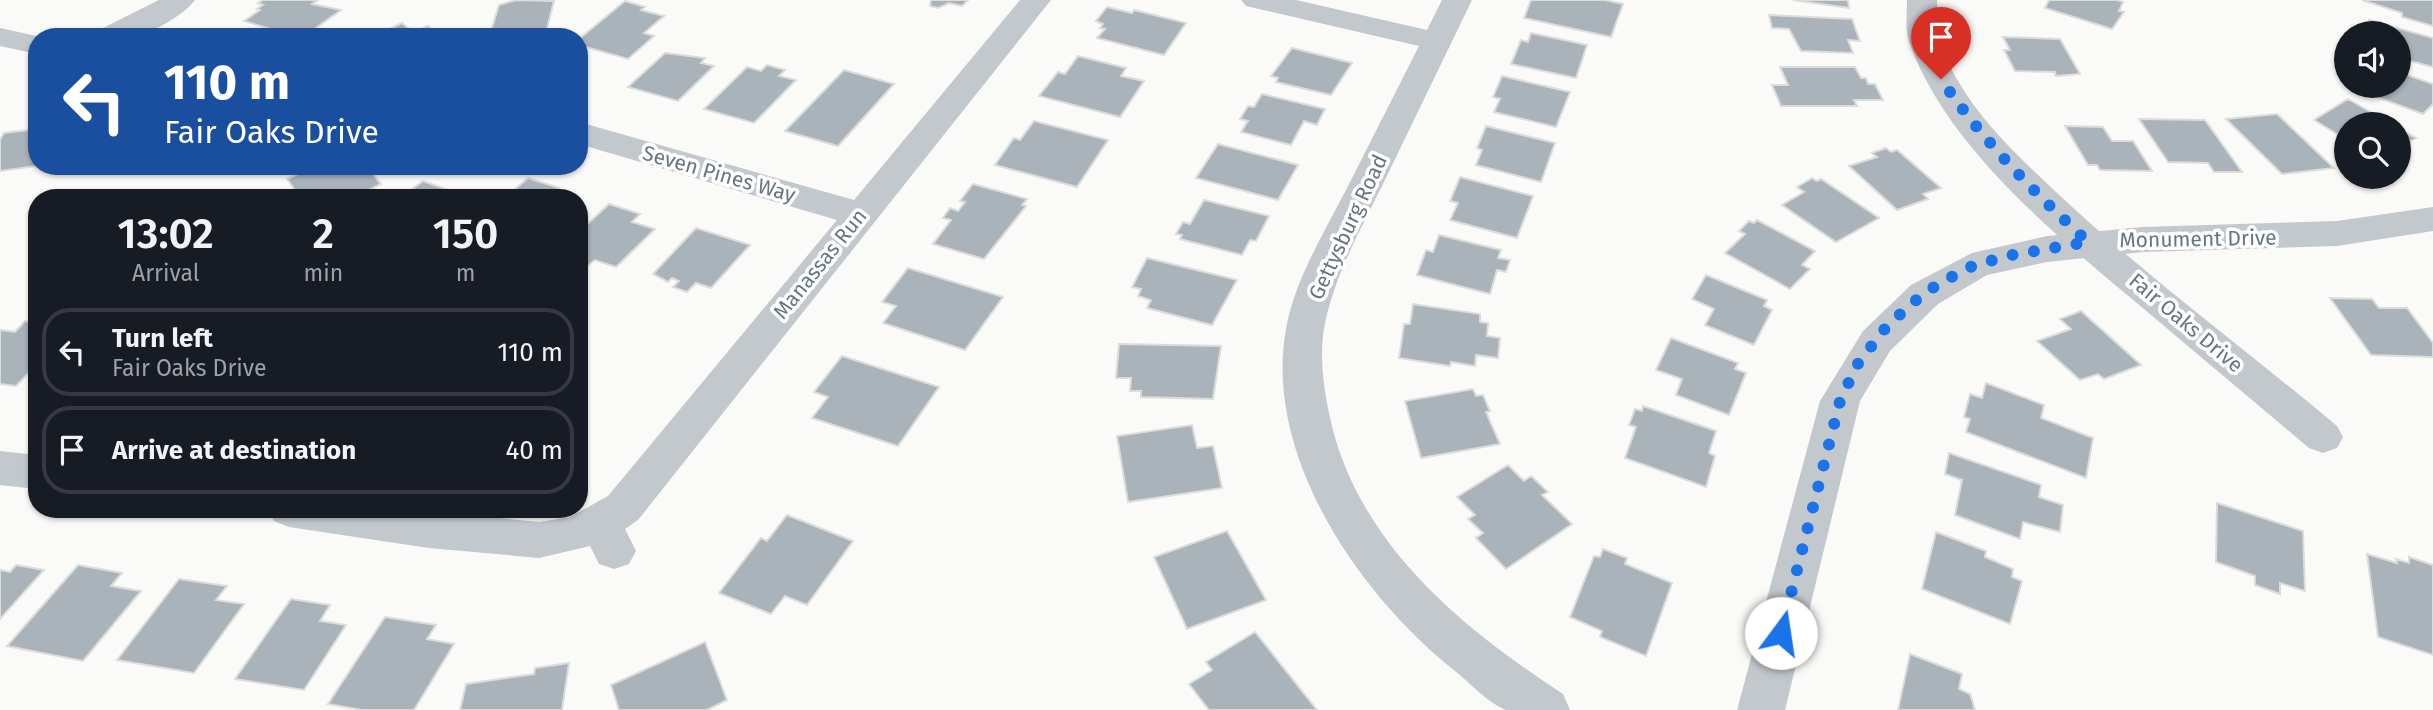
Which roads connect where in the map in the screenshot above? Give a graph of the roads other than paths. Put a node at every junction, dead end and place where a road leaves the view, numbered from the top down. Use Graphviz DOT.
graph roads {
  1 [pos="180,0"];
  2 [pos="1036,0"];
  3 [pos="1256,0"];
  4 [pos="1457,0"];
  5 [pos="1922,0"];
  6 [pos="129,28"];
  7 [pos="0,37"];
  8 [pos="1437,41"];
  9 [pos="28,43"];
  10 [pos="588,136"];
  11 [pos="859,215"];
  12 [pos="2433,219"];
  13 [pos="2088,242"];
  14 [pos="2323,437"];
  15 [pos="0,468"];
  16 [pos="28,471"];
  17 [pos="349,518"];
  18 [pos="1546,710"];
  19 [pos="1761,710"];
  1 -- 6 [label="street"];
  2 -- 11 [label="street, Manassas Run"];
  3 -- 8 [label="street"];
  4 -- 8 [label="street, Gettysburg Road"];
  5 -- 13 [label="street, Fair Oaks Drive"];
  7 -- 9 [label="street"];
  8 -- 18 [label="street, Gettysburg Road"];
  10 -- 11 [label="street, Seven Pines Way"];
  11 -- 17 [label="street, Manassas Run"];
  12 -- 13 [label="street, Monument Drive"];
  13 -- 14 [label="street, Fair Oaks Drive"];
  13 -- 19 [label="street, Monument Drive"];
  15 -- 16 [label="street"];
}
